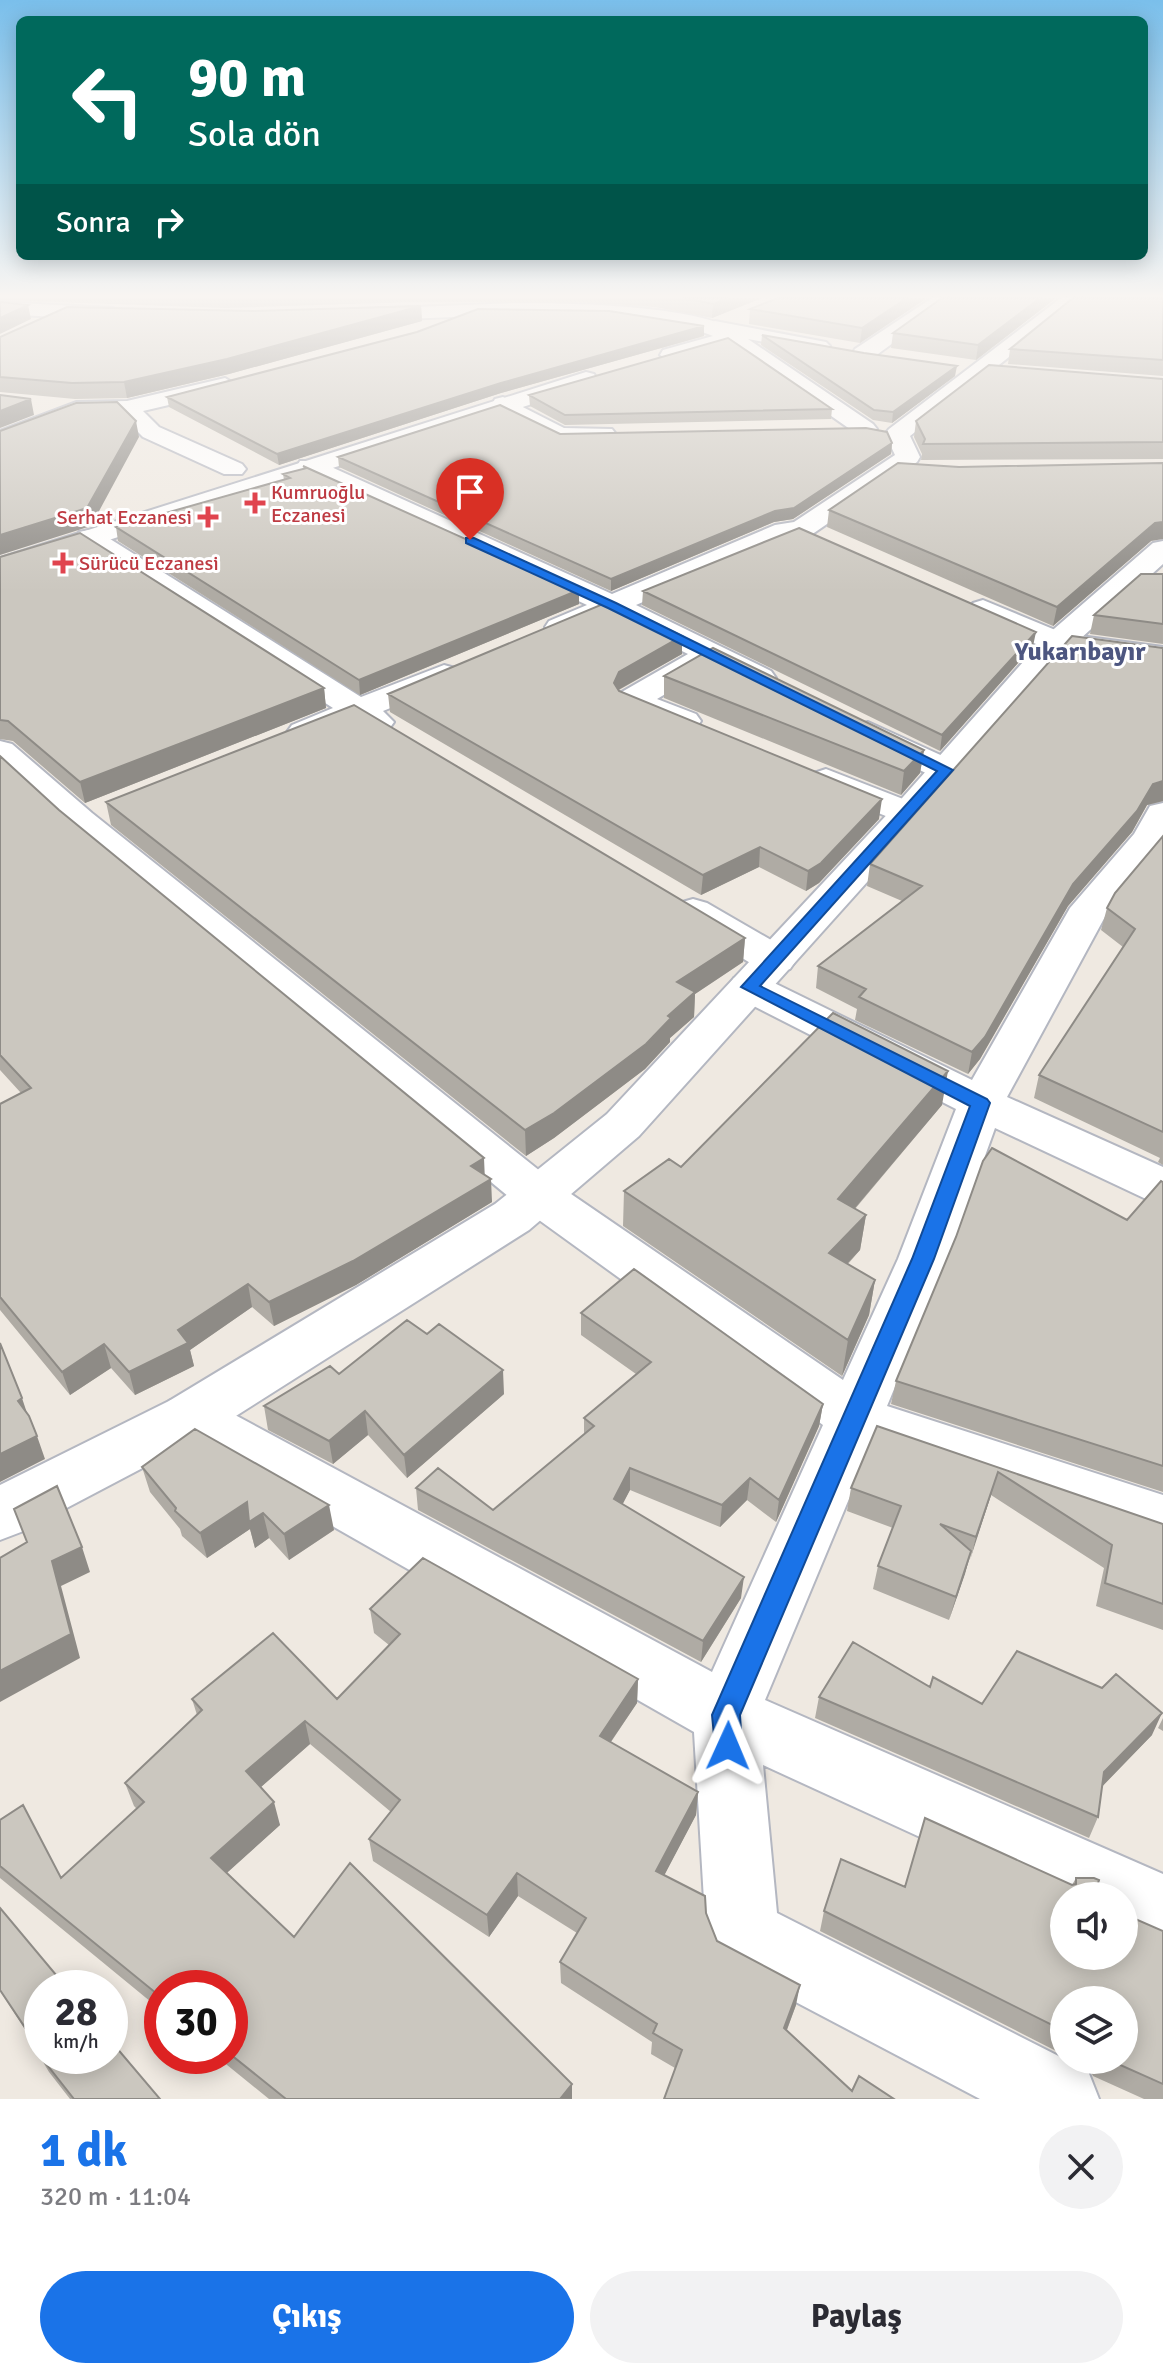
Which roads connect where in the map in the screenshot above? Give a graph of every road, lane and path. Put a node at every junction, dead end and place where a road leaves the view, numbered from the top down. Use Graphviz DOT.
graph roads {
  1 [pos="177,396"];
  2 [pos="499,396"];
  3 [pos="525,396"];
  4 [pos="817,396"];
  5 [pos="947,396"];
  6 [pos="30,404"];
  7 [pos="503,404"];
  8 [pos="127,408"];
  9 [pos="76,409"];
  10 [pos="865,429"];
  11 [pos="820,430"];
  12 [pos="621,434"];
  13 [pos="897,434"];
  14 [pos="0,440"];
  15 [pos="309,466"];
  16 [pos="233,469"];
  17 [pos="887,469"];
  18 [pos="929,472"];
  19 [pos="81,528"];
  20 [pos="801,529"];
  21 [pos="830,542"];
  22 [pos="1163,549"];
  23 [pos="0,567"];
  24 [pos="1145,582"];
  25 [pos="958,598"];
  26 [pos="612,605"];
  27 [pos="527,640"];
  28 [pos="1058,642"];
  29 [pos="711,654"];
  30 [pos="1163,656"];
  31 [pos="471,664"];
  32 [pos="780,688"];
  33 [pos="358,711"];
  34 [pos="849,722"];
  35 [pos="719,736"];
  36 [pos="412,743"];
  37 [pos="270,745"];
  38 [pos="0,751"];
  39 [pos="792,766"];
  40 [pos="946,770"];
  41 [pos="908,814"];
  42 [pos="1163,814"];
  43 [pos="667,895"];
  44 [pos="762,974"];
  45 [pos="981,1103"];
  46 [pos="1163,1187"];
  47 [pos="538,1195"];
  48 [pos="189,1417"];
  49 [pos="855,1418"];
  50 [pos="0,1514"];
  51 [pos="1163,1521"];
  52 [pos="726,1715"];
  53 [pos="1163,1911"];
  54 [pos="1060,2099"];
  1 -- 8 [label="street"];
  2 -- 16 [label="street"];
  3 -- 7 [label="street"];
  4 -- 10 [label="street"];
  5 -- 13 [label="street"];
  6 -- 9 [label="street"];
  7 -- 12 [label="street"];
  7 -- 15 [label="street"];
  8 -- 9 [label="street"];
  8 -- 16 [label="street"];
  9 -- 14 [label="street"];
  10 -- 11 [label="street"];
  10 -- 13 [label="street"];
  13 -- 17 [label="street"];
  15 -- 19 [label="street"];
  15 -- 26 [label="street"];
  16 -- 19 [label="street"];
  17 -- 18 [label="street"];
  17 -- 20 [label="street"];
  19 -- 23 [label="street"];
  19 -- 33 [label="street"];
  20 -- 21 [label="street"];
  20 -- 26 [label="street"];
  22 -- 24 [label="street"];
  24 -- 28 [label="street"];
  25 -- 28 [label="street"];
  26 -- 27 [label="street"];
  26 -- 29 [label="street"];
  28 -- 30 [label="street"];
  28 -- 40 [label="street"];
  29 -- 32 [label="street"];
  29 -- 35 [label="street"];
  31 -- 33 [label="street"];
  33 -- 36 [label="street"];
  33 -- 37 [label="street"];
  34 -- 40 [label="street"];
  38 -- 47 [label="street"];
  39 -- 41 [label="street"];
  40 -- 41 [label="street"];
  41 -- 44 [label="street"];
  42 -- 45 [label="street"];
  43 -- 44 [label="street"];
  44 -- 45 [label="street"];
  44 -- 47 [label="street"];
  45 -- 46 [label="street"];
  45 -- 49 [label="street"];
  47 -- 48 [label="street"];
  47 -- 49 [label="street"];
  48 -- 50 [label="street"];
  48 -- 52 [label="street"];
  49 -- 51 [label="street"];
  49 -- 52 [label="street"];
  52 -- 53 [label="street"];
  52 -- 54 [label="street"];
}
